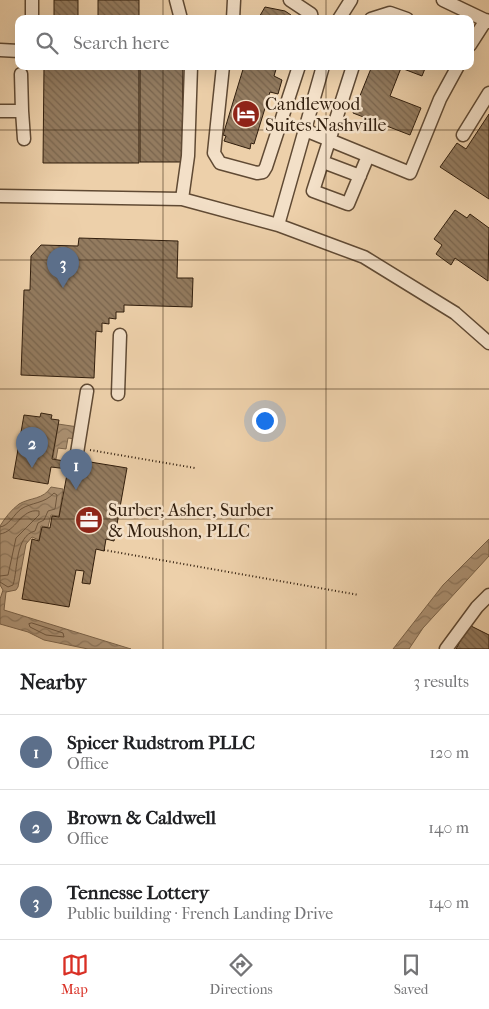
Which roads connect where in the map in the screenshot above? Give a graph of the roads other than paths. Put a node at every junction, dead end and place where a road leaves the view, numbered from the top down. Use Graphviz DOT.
graph roads {
  1 [pos="32,0"];
  2 [pos="176,0"];
  3 [pos="234,0"];
  4 [pos="290,0"];
  5 [pos="443,0"];
  6 [pos="32,15"];
  7 [pos="180,15"];
  8 [pos="233,15"];
  9 [pos="311,15"];
  10 [pos="488,21"];
  11 [pos="474,39"];
  12 [pos="0,50"];
  13 [pos="15,51"];
  14 [pos="191,70"];
  15 [pos="223,70"];
  16 [pos="298,70"];
  17 [pos="322,70"];
  18 [pos="352,70"];
  19 [pos="456,70"];
  20 [pos="22,74"];
  21 [pos="489,93"];
  22 [pos="0,111"];
  23 [pos="22,111"];
  24 [pos="305,130"];
  25 [pos="463,135"];
  26 [pos="24,139"];
  27 [pos="330,140"];
  28 [pos="368,156"];
  29 [pos="323,162"];
  30 [pos="360,176"];
  31 [pos="0,196"];
  32 [pos="182,199"];
  33 [pos="278,225"];
  34 [pos="120,335"];
  35 [pos="489,343"];
  36 [pos="87,391"];
  37 [pos="118,394"];
  38 [pos="77,450"];
  39 [pos="489,595"];
  40 [pos="484,607"];
  41 [pos="446,649"];
  1 -- 6 [label="street"];
  2 -- 7 [label="street"];
  3 -- 8 [label="street"];
  4 -- 9 [label="street"];
  5 -- 10 [label="street"];
  10 -- 11 [label="street"];
  12 -- 13 [label="street"];
  14 -- 32 [label="street"];
  15 -- 16 [label="street"];
  17 -- 24 [label="street"];
  18 -- 27 [label="street"];
  19 -- 28 [label="street"];
  20 -- 23 [label="street"];
  21 -- 25 [label="street"];
  22 -- 23 [label="street"];
  23 -- 26 [label="street"];
  24 -- 27 [label="street"];
  24 -- 33 [label="street"];
  27 -- 28 [label="street"];
  27 -- 29 [label="street"];
  28 -- 30 [label="street"];
  29 -- 30 [label="street"];
  29 -- 30 [label="street"];
  31 -- 32 [label="street"];
  32 -- 33 [label="street"];
  33 -- 35 [label="street"];
  34 -- 37 [label="street"];
  36 -- 38 [label="street"];
  39 -- 40 [label="street"];
  40 -- 41 [label="street"];
}
